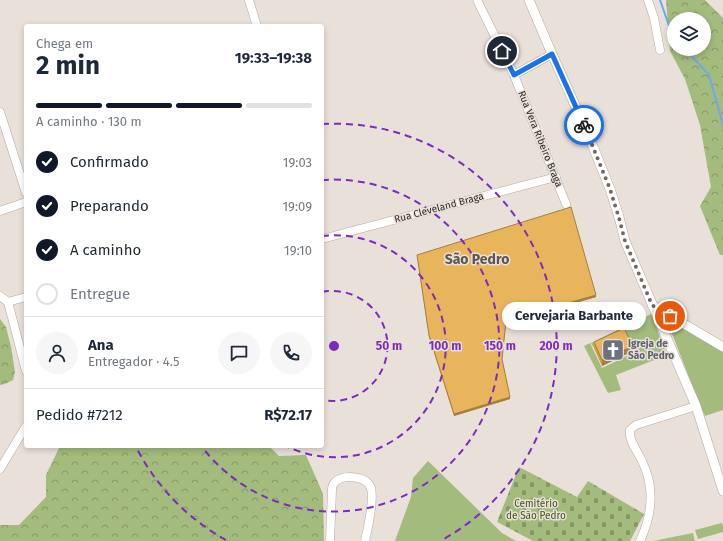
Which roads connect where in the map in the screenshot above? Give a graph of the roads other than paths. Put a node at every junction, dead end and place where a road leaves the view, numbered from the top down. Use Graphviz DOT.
graph roads {
  1 [pos="249,0"];
  2 [pos="529,0"];
  3 [pos="648,0"];
  4 [pos="478,2"];
  5 [pos="256,23"];
  6 [pos="660,50"];
  7 [pos="552,54"];
  8 [pos="514,75"];
  9 [pos="0,112"];
  10 [pos="556,177"];
  11 [pos="24,187"];
  12 [pos="24,203"];
  13 [pos="566,204"];
  14 [pos="0,211"];
  15 [pos="324,239"];
  16 [pos="0,296"];
  17 [pos="24,298"];
  18 [pos="8,302"];
  19 [pos="652,305"];
  20 [pos="723,348"];
  21 [pos="24,363"];
  22 [pos="696,406"];
  23 [pos="24,429"];
  24 [pos="0,469"];
  25 [pos="722,486"];
  26 [pos="330,541"];
  27 [pos="366,541"];
  28 [pos="640,541"];
  1 -- 5 [label="street"];
  2 -- 7 [label="street"];
  3 -- 6 [label="street"];
  4 -- 8 [label="street, Rua Vera Ribeiro Braga"];
  7 -- 8 [label="street"];
  7 -- 19 [label="street"];
  8 -- 10 [label="street, Rua Vera Ribeiro Braga"];
  9 -- 11 [label="street"];
  10 -- 13 [label="street, Rua Vera Ribeiro Braga"];
  10 -- 15 [label="street, Rua Cleveland Braga"];
  12 -- 14 [label="street"];
  16 -- 18 [label="street"];
  17 -- 18 [label="street"];
  18 -- 21 [label="street"];
  19 -- 20 [label="street"];
  19 -- 22 [label="street"];
  22 -- 25 [label="street"];
  22 -- 28 [label="street"];
  23 -- 24 [label="street"];
  26 -- 27 [label="street"];
}
